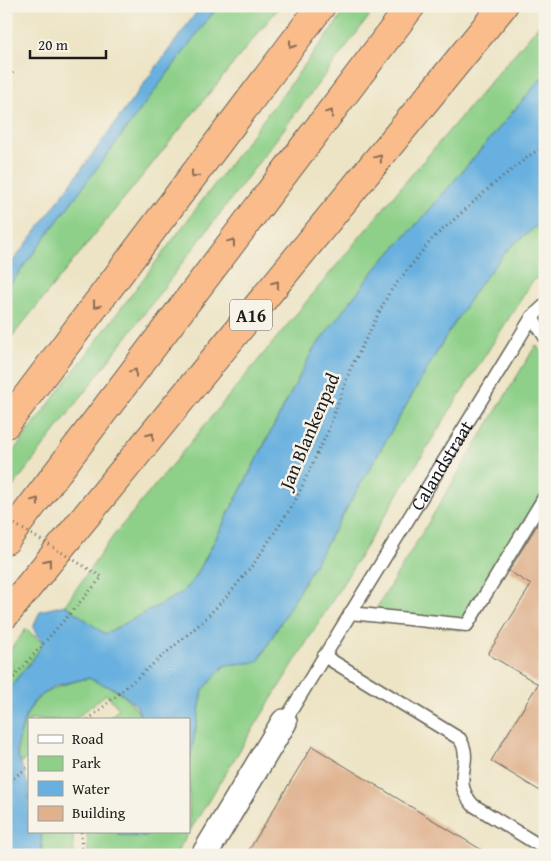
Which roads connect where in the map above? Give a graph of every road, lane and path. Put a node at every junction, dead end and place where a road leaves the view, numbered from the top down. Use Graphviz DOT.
graph roads {
  1 [pos="321,6"];
  2 [pos="411,6"];
  3 [pos="503,6"];
  4 [pos="508,6"];
  5 [pos="484,31"];
  6 [pos="13,72"];
  7 [pos="6,81"];
  8 [pos="545,147"];
  9 [pos="545,305"];
  10 [pos="532,317"];
  11 [pos="545,337"];
  12 [pos="6,424"];
  13 [pos="545,496"];
  14 [pos="6,519"];
  15 [pos="6,540"];
  16 [pos="350,613"];
  17 [pos="6,614"];
  18 [pos="324,656"];
  19 [pos="6,686"];
  20 [pos="90,718"];
  21 [pos="284,722"];
  22 [pos="28,767"];
  23 [pos="6,784"];
  24 [pos="81,834"];
  25 [pos="545,849"];
  26 [pos="82,855"];
  27 [pos="204,855"];
  1 -- 12 [label="highway, one-way"];
  15 -- 2 [label="highway, one-way"];
  3 -- 5 [label="highway, A16"];
  4 -- 5 [label="highway, A16"];
  17 -- 5 [label="highway, A16, one-way"];
  6 -- 7 [label="path"];
  8 -- 20 [label="path, Jan Blankenpad"];
  9 -- 10 [label="lane, Calandstraat"];
  10 -- 11 [label="lane"];
  10 -- 16 [label="lane, Calandstraat"];
  13 -- 16 [label="lane"];
  14 -- 19 [label="path, bridge"];
  16 -- 18 [label="lane, Calandstraat"];
  18 -- 21 [label="lane, Calandstraat"];
  18 -- 25 [label="lane"];
  21 -- 27 [label="street, Calandstraat"];
  22 -- 23 [label="path"];
  24 -- 26 [label="path"];
}
